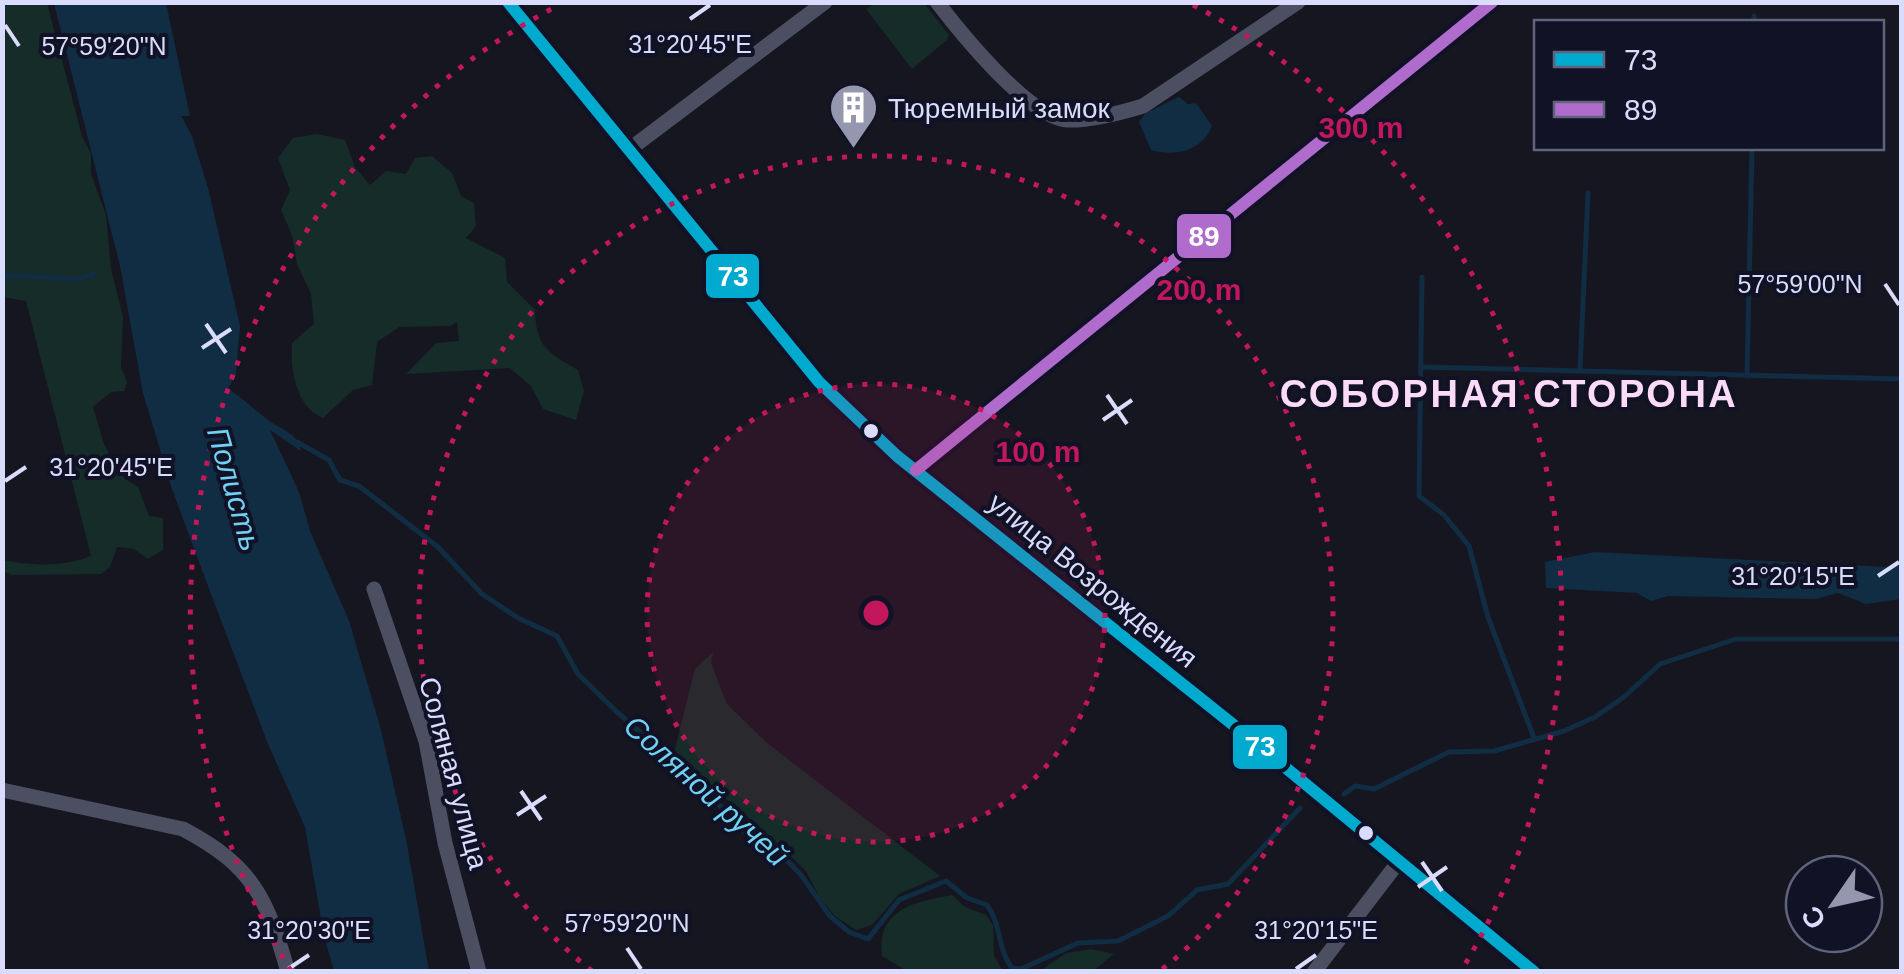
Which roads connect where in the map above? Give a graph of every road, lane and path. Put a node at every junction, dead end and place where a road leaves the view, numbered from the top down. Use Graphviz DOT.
graph roads {
  1 [pos="508,2"];
  2 [pos="825,2"];
  3 [pos="937,2"];
  4 [pos="1298,2"];
  5 [pos="1492,2"];
  6 [pos="630,149"];
  7 [pos="916,470"];
  8 [pos="374,589"];
  9 [pos="2,790"];
  10 [pos="1400,860"];
  11 [pos="288,972"];
  12 [pos="479,972"];
  13 [pos="1314,972"];
  14 [pos="1534,972"];
  1 -- 6 [label="street, улица Возрождения"];
  2 -- 6 [label="street"];
  3 -- 4 [label="street"];
  5 -- 7 [label="street"];
  6 -- 7 [label="street, улица Возрождения"];
  7 -- 10 [label="street, улица Возрождения"];
  8 -- 12 [label="street, Соляная улица"];
  9 -- 11 [label="street"];
  10 -- 13 [label="street"];
  10 -- 14 [label="street, улица Возрождения"];
}
